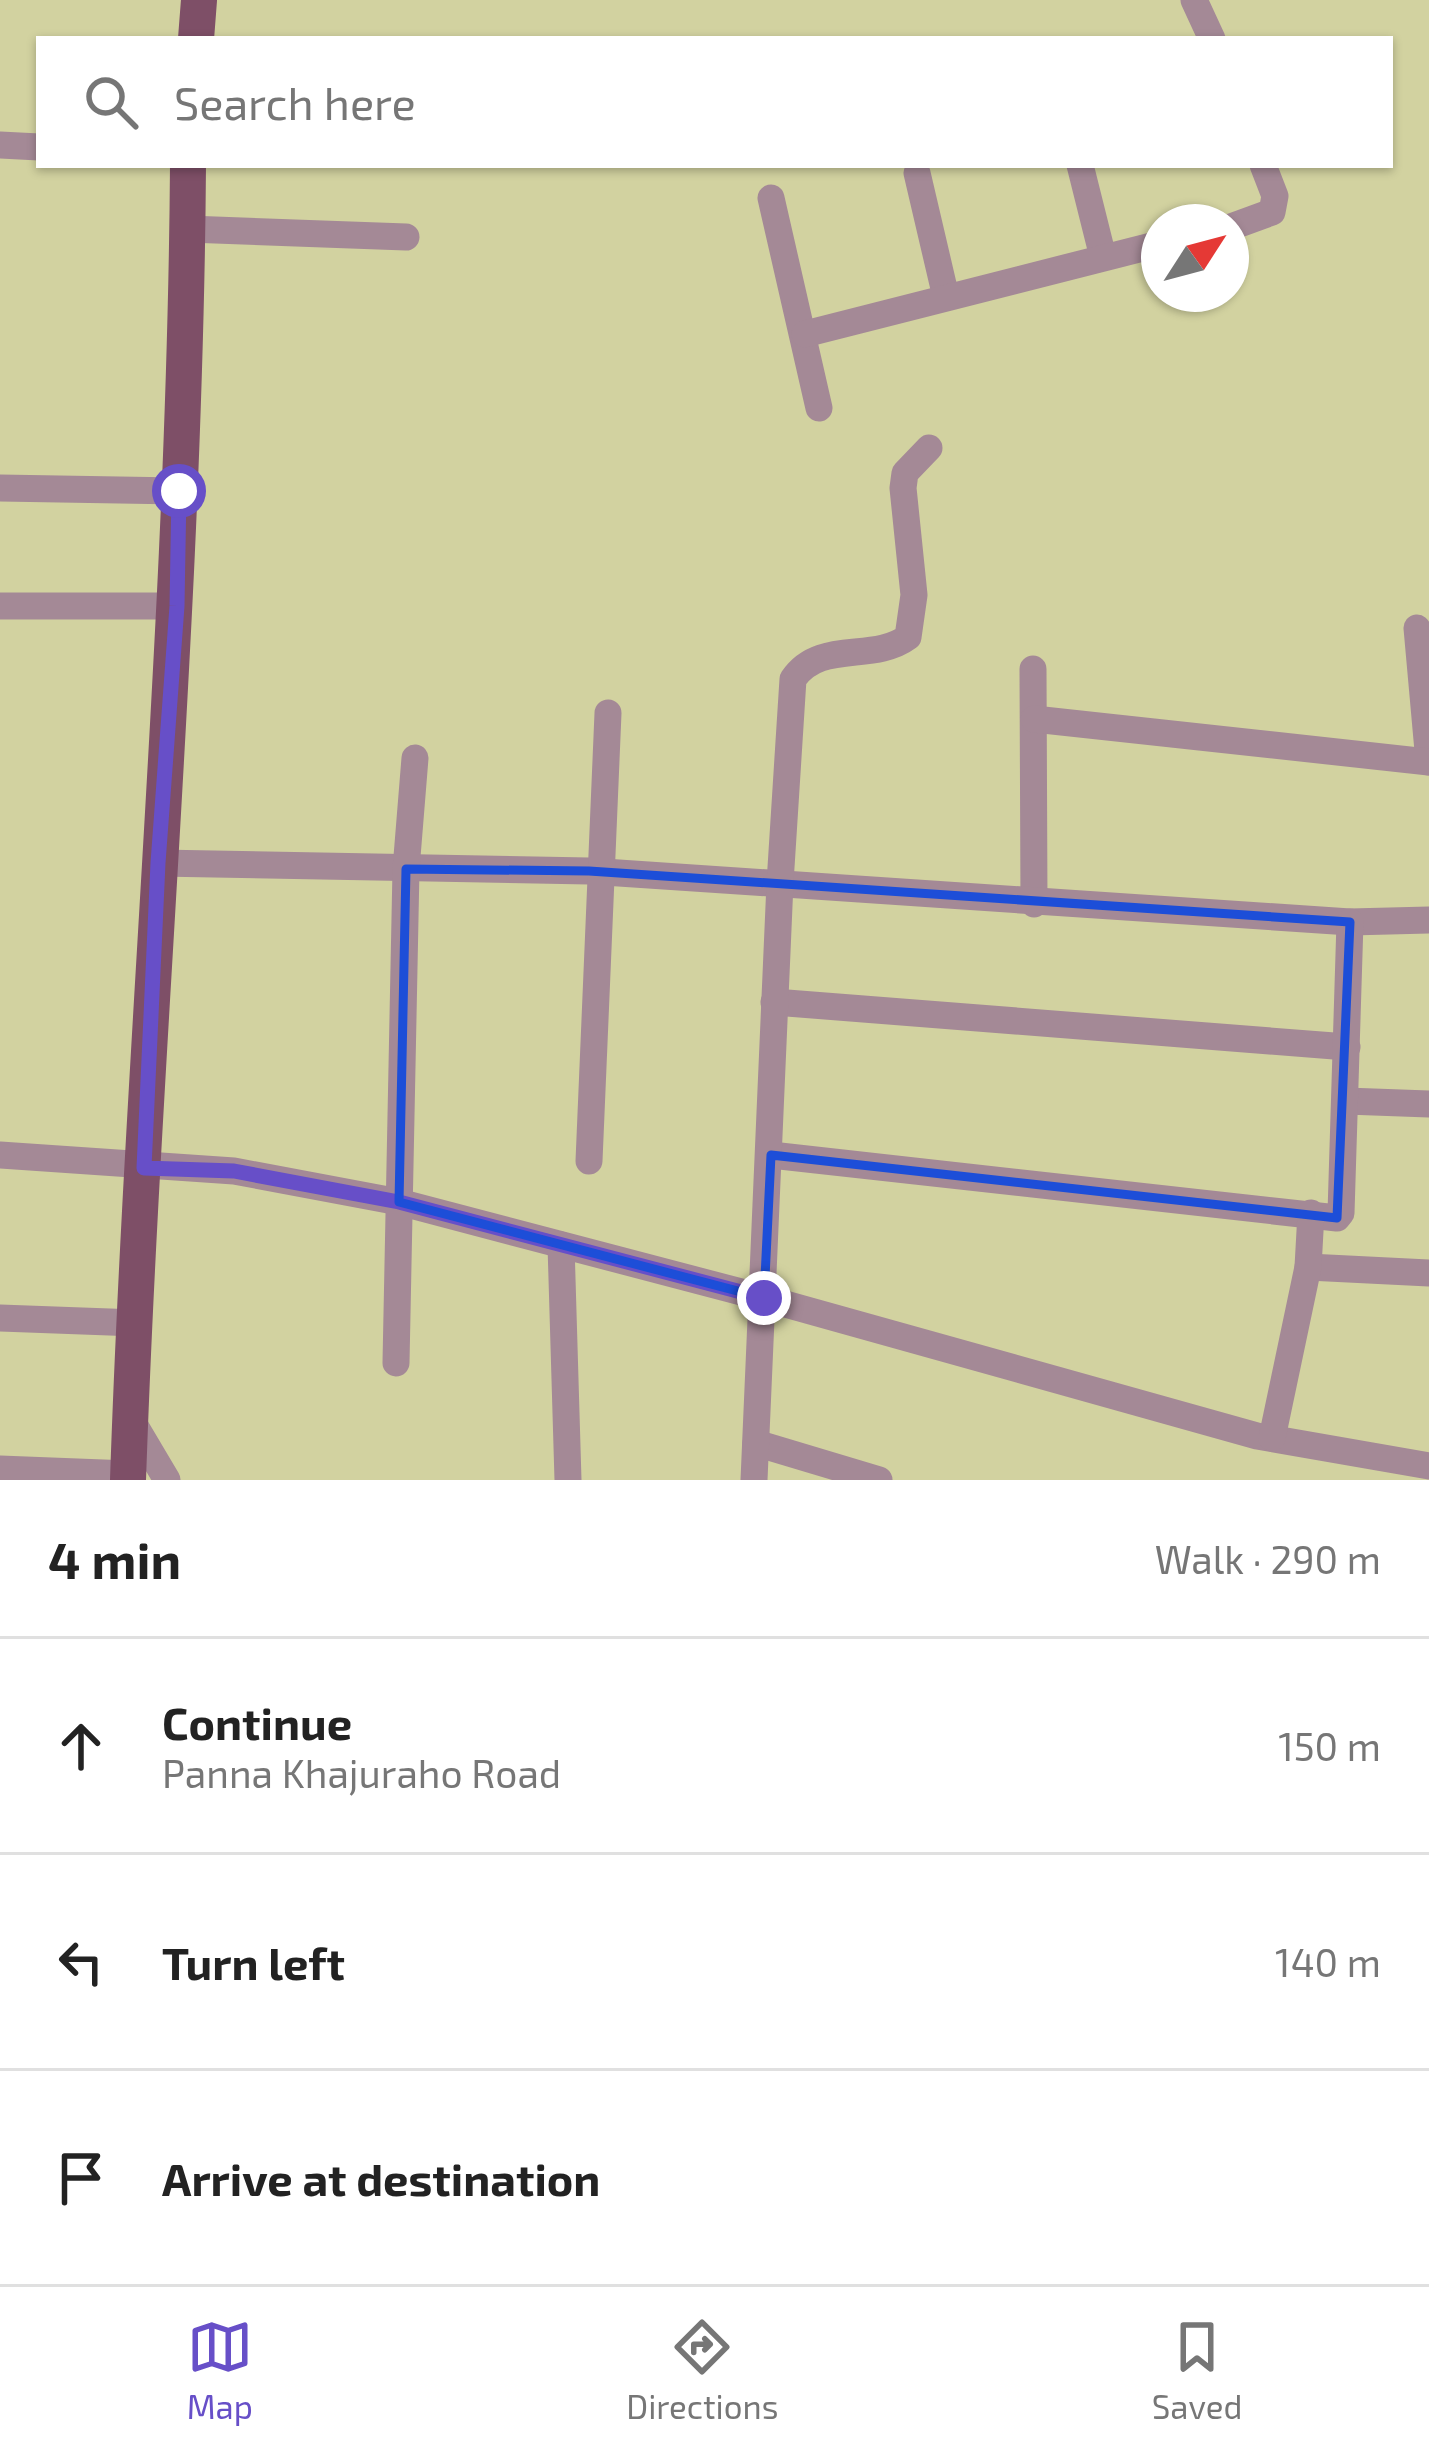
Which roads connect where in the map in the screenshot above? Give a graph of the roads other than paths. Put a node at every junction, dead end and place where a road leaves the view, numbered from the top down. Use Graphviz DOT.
graph roads {
  1 [pos="199,0"];
  2 [pos="1195,0"];
  3 [pos="196,36"];
  4 [pos="1211,36"];
  5 [pos="0,145"];
  6 [pos="36,147"];
  7 [pos="188,168"];
  8 [pos="1081,168"];
  9 [pos="1264,168"];
  10 [pos="917,173"];
  11 [pos="771,198"];
  12 [pos="1249,220"];
  13 [pos="188,229"];
  14 [pos="406,237"];
  15 [pos="1141,248"];
  16 [pos="1103,256"];
  17 [pos="946,297"];
  18 [pos="805,334"];
  19 [pos="819,408"];
  20 [pos="929,448"];
  21 [pos="0,488"];
  22 [pos="179,491"];
  23 [pos="0,606"];
  24 [pos="177,606"];
  25 [pos="1417,628"];
  26 [pos="1034,669"];
  27 [pos="608,713"];
  28 [pos="1034,719"];
  29 [pos="415,758"];
  30 [pos="1429,762"];
  31 [pos="158,863"];
  32 [pos="406,869"];
  33 [pos="604,872"];
  34 [pos="779,883"];
  35 [pos="1034,904"];
  36 [pos="1429,920"];
  37 [pos="1350,922"];
  38 [pos="774,1003"];
  39 [pos="1346,1047"];
  40 [pos="1346,1101"];
  41 [pos="1429,1104"];
  42 [pos="0,1154"];
  43 [pos="770,1155"];
  44 [pos="590,1161"];
  45 [pos="144,1168"];
  46 [pos="399,1202"];
  47 [pos="1311,1213"];
  48 [pos="561,1245"];
  49 [pos="1308,1267"];
  50 [pos="1429,1273"];
  51 [pos="764,1298"];
  52 [pos="0,1318"];
  53 [pos="136,1323"];
  54 [pos="396,1363"];
  55 [pos="132,1421"];
  56 [pos="1271,1438"];
  57 [pos="756,1443"];
  58 [pos="1429,1466"];
  59 [pos="0,1469"];
  60 [pos="129,1477"];
  61 [pos="167,1480"];
  62 [pos="568,1480"];
  63 [pos="754,1480"];
  64 [pos="879,1480"];
  1 -- 3 [label="main road"];
  2 -- 4 [label="street"];
  5 -- 6 [label="street"];
  7 -- 13 [label="main road"];
  8 -- 16 [label="street"];
  9 -- 12 [label="street"];
  10 -- 17 [label="street"];
  11 -- 18 [label="street"];
  13 -- 14 [label="street"];
  13 -- 22 [label="main road"];
  15 -- 16 [label="street"];
  16 -- 17 [label="street"];
  17 -- 18 [label="street"];
  18 -- 19 [label="street"];
  20 -- 34 [label="street"];
  21 -- 22 [label="street"];
  22 -- 24 [label="main road"];
  23 -- 24 [label="street"];
  24 -- 31 [label="main road"];
  25 -- 30 [label="street"];
  26 -- 28 [label="street"];
  27 -- 33 [label="street"];
  28 -- 30 [label="street"];
  28 -- 35 [label="street"];
  29 -- 32 [label="street"];
  31 -- 32 [label="street"];
  31 -- 45 [label="main road"];
  32 -- 33 [label="street"];
  32 -- 46 [label="street"];
  33 -- 34 [label="street"];
  33 -- 44 [label="street"];
  34 -- 35 [label="street"];
  34 -- 38 [label="street"];
  35 -- 37 [label="street"];
  36 -- 37 [label="street"];
  37 -- 39 [label="street"];
  38 -- 39 [label="street"];
  38 -- 43 [label="street"];
  39 -- 40 [label="street"];
  40 -- 41 [label="street"];
  40 -- 47 [label="street"];
  42 -- 45 [label="street"];
  43 -- 47 [label="street"];
  43 -- 51 [label="street"];
  45 -- 46 [label="street"];
  45 -- 53 [label="main road"];
  46 -- 48 [label="street"];
  46 -- 54 [label="street"];
  47 -- 49 [label="street"];
  48 -- 51 [label="street"];
  48 -- 62 [label="street"];
  49 -- 50 [label="street"];
  49 -- 56 [label="street"];
  51 -- 56 [label="street"];
  51 -- 57 [label="street"];
  52 -- 53 [label="street"];
  53 -- 55 [label="main road"];
  55 -- 60 [label="main road"];
  55 -- 61 [label="street"];
  56 -- 58 [label="street"];
  57 -- 63 [label="street"];
  57 -- 64 [label="street"];
  59 -- 60 [label="street"];
}
